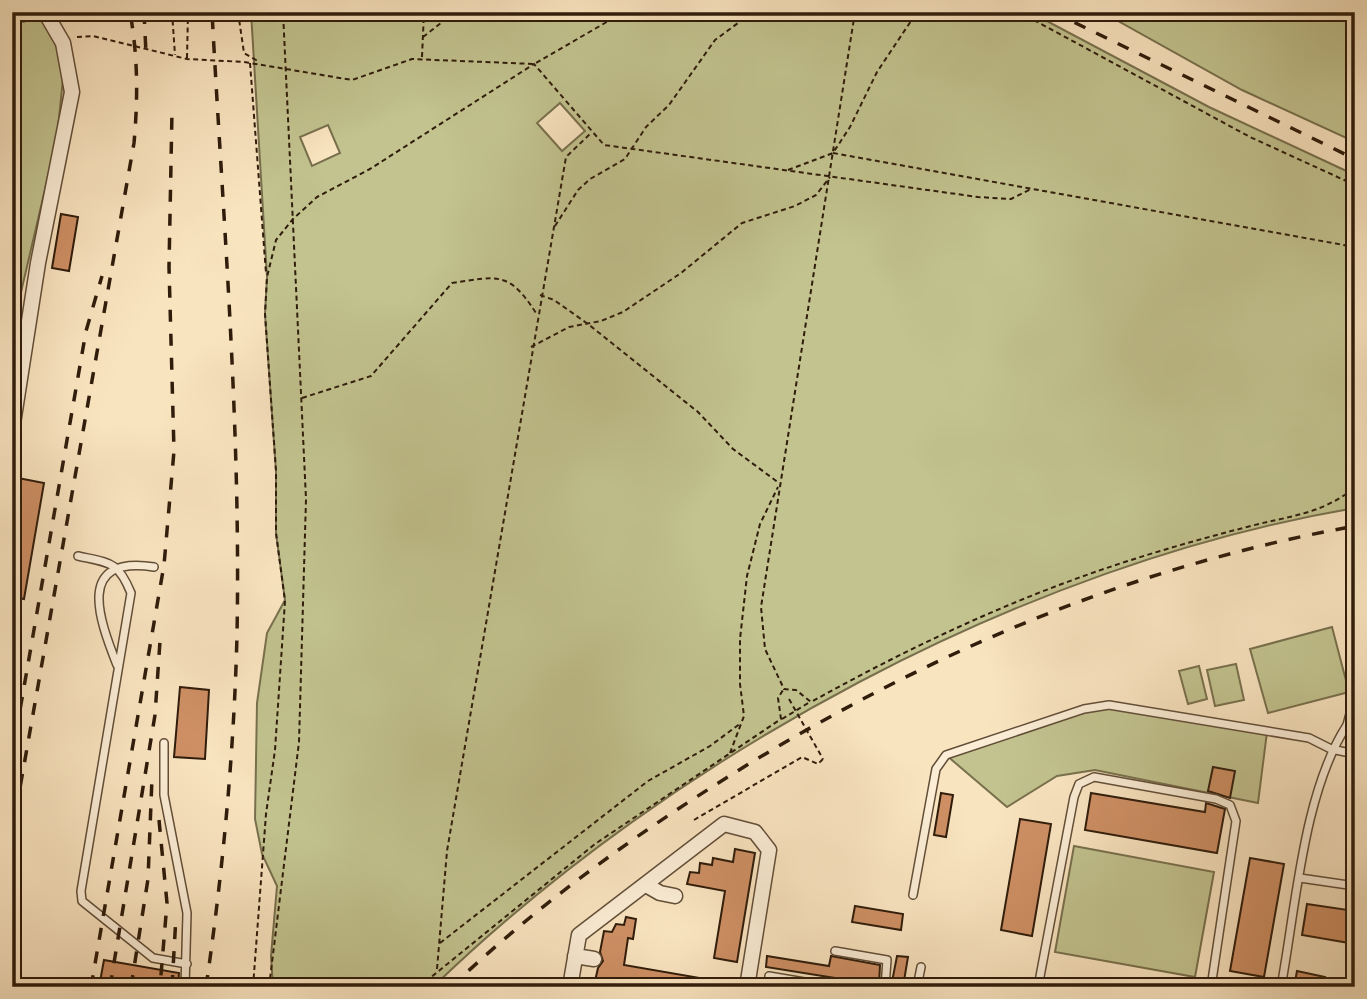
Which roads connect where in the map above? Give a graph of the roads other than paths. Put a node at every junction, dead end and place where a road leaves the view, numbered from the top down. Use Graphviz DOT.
graph roads {
  1 [pos="45,12"];
  2 [pos="15,388"];
  3 [pos="12,430"];
  4 [pos="78,556"];
  5 [pos="116,567"];
  6 [pos="154,567"];
  7 [pos="118,667"];
  8 [pos="1355,695"];
  9 [pos="1351,725"];
  10 [pos="164,743"];
  11 [pos="1331,749"];
  12 [pos="1355,754"];
  13 [pos="1300,878"];
  14 [pos="646,885"];
  15 [pos="1355,886"];
  16 [pos="913,895"];
  17 [pos="675,896"];
  18 [pos="835,950"];
  19 [pos="575,956"];
  20 [pos="594,959"];
  21 [pos="187,964"];
  22 [pos="920,967"];
  23 [pos="769,975"];
  24 [pos="185,987"];
  25 [pos="570,987"];
  26 [pos="747,987"];
  27 [pos="834,987"];
  28 [pos="885,987"];
  29 [pos="917,987"];
  30 [pos="1038,987"];
  31 [pos="1211,987"];
  32 [pos="1281,987"];
  1 -- 2 [label="street"];
  2 -- 3 [label="street"];
  4 -- 5 [label="lane"];
  5 -- 6 [label="lane"];
  5 -- 7 [label="lane"];
  5 -- 7 [label="lane"];
  7 -- 21 [label="lane"];
  8 -- 9 [label="lane"];
  9 -- 11 [label="lane"];
  10 -- 21 [label="lane"];
  11 -- 12 [label="lane"];
  11 -- 13 [label="lane"];
  11 -- 16 [label="lane"];
  13 -- 15 [label="lane"];
  13 -- 32 [label="lane"];
  14 -- 17 [label="street"];
  14 -- 19 [label="street"];
  14 -- 26 [label="street"];
  18 -- 28 [label="lane"];
  19 -- 20 [label="street"];
  19 -- 25 [label="street"];
  21 -- 24 [label="lane"];
  22 -- 29 [label="lane"];
  23 -- 27 [label="lane"];
  30 -- 31 [label="lane"];
}
